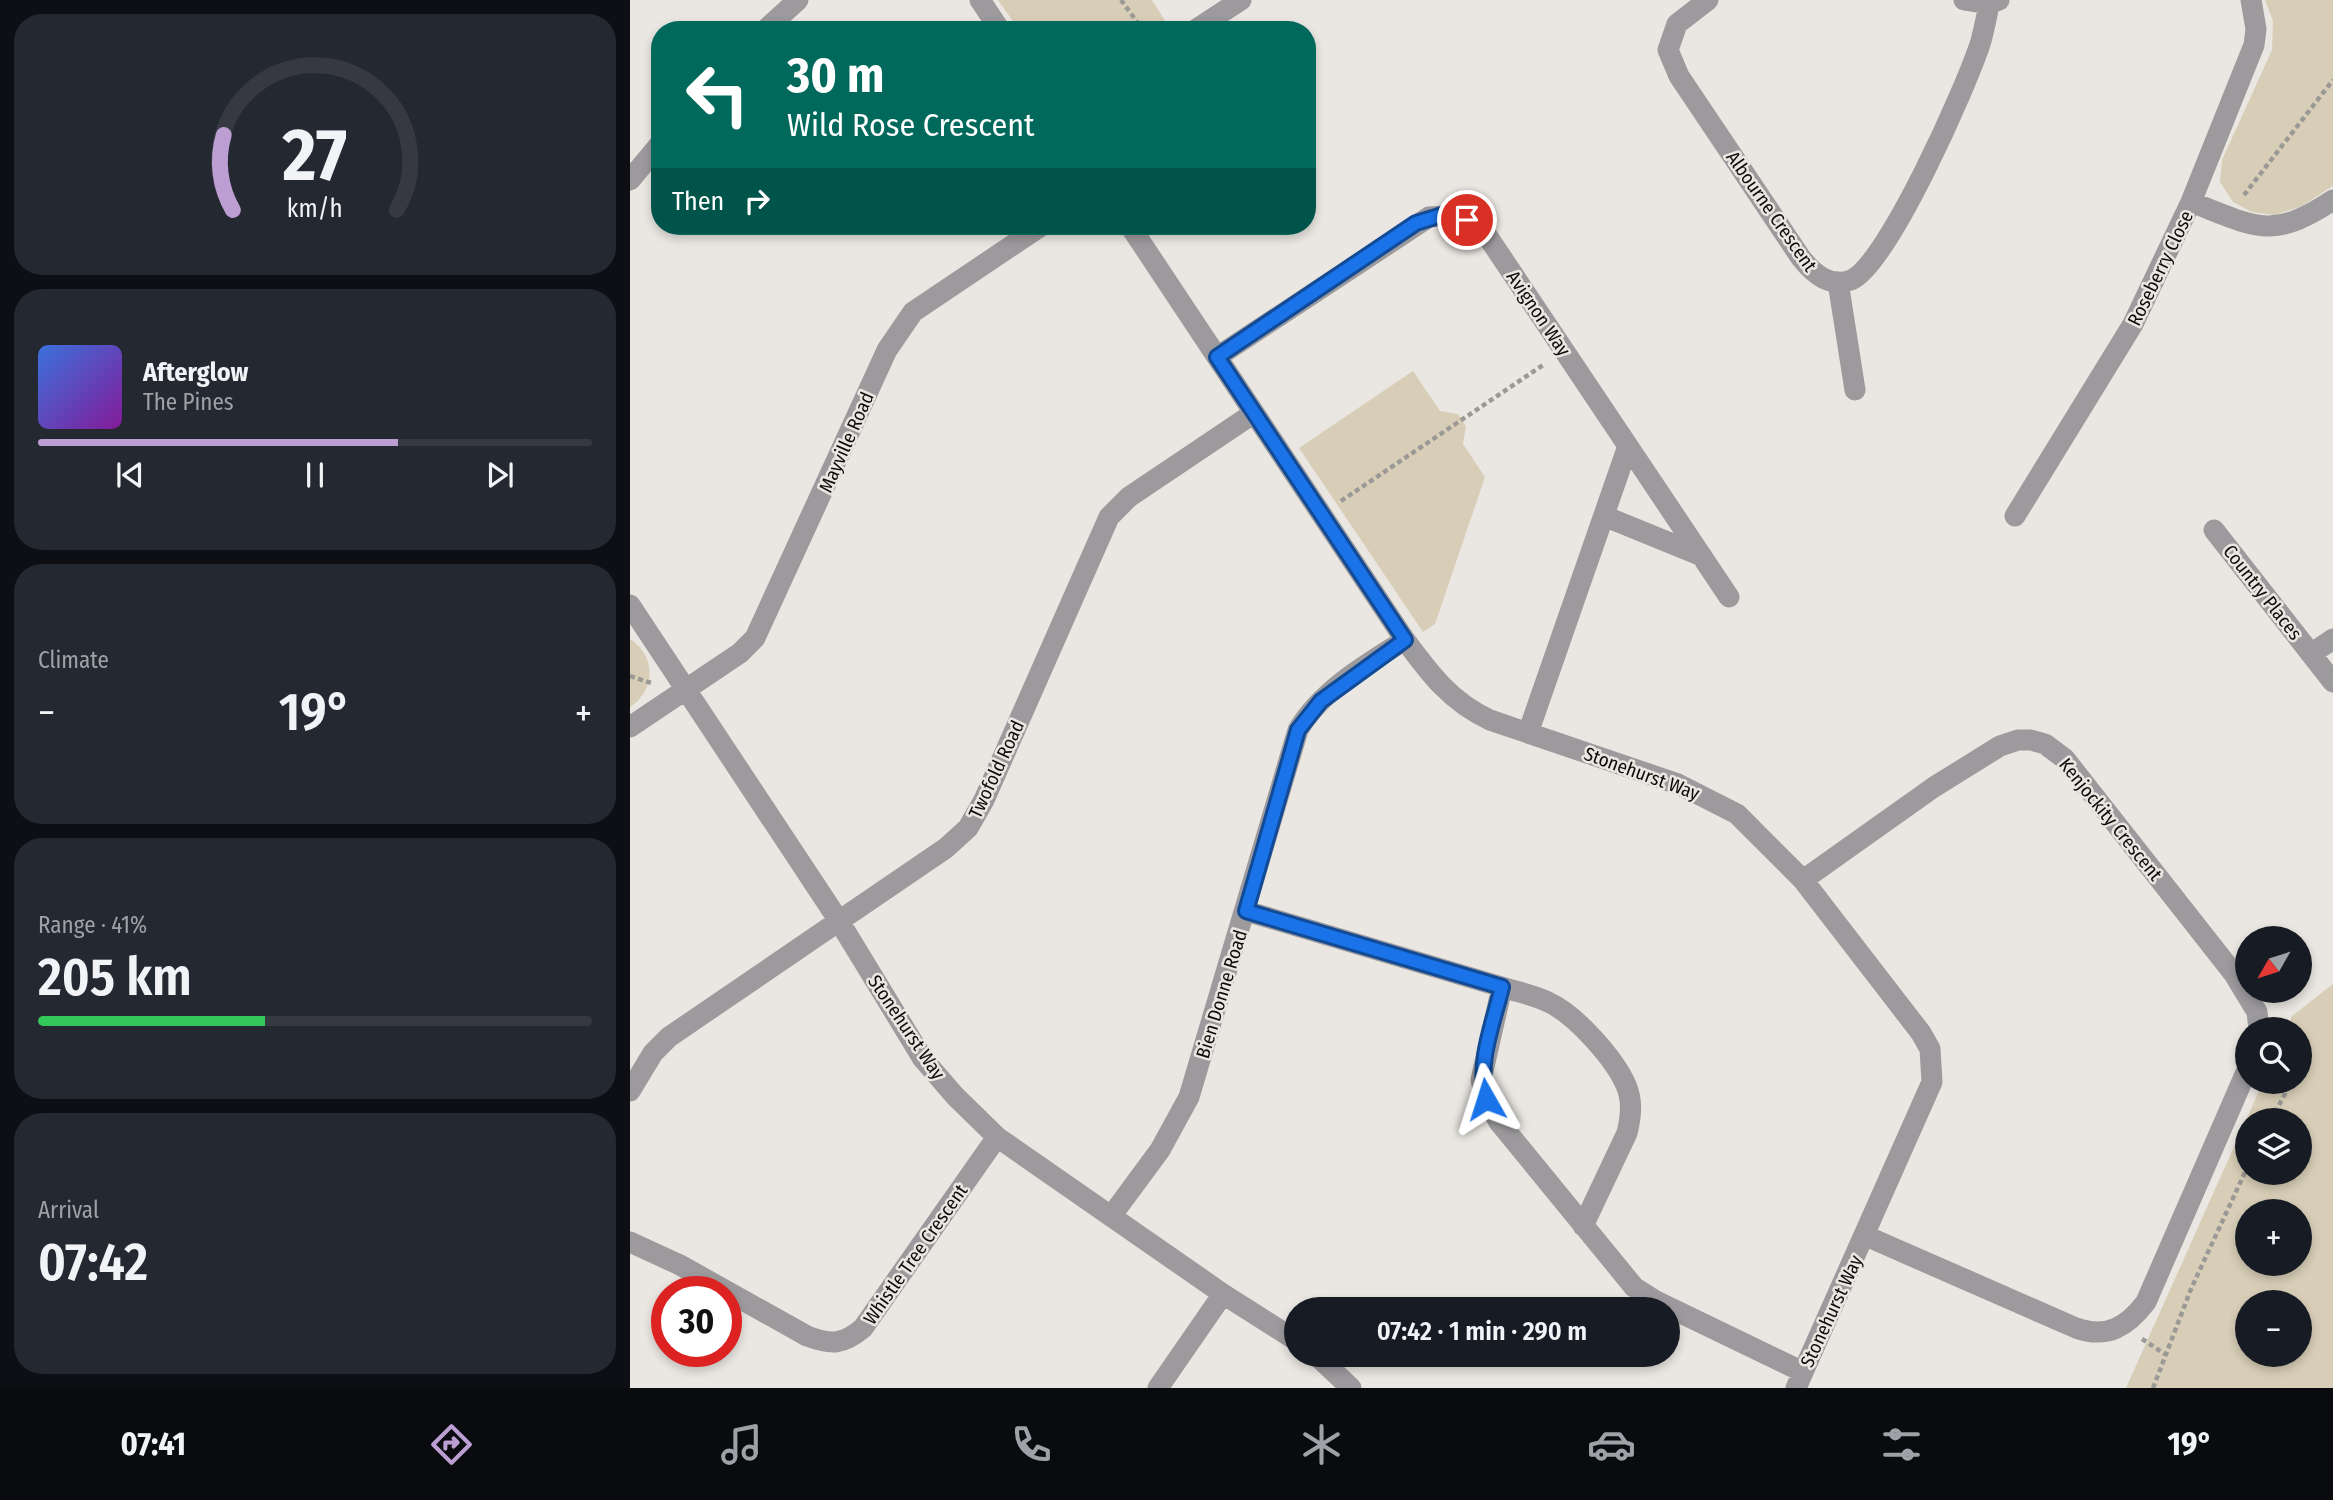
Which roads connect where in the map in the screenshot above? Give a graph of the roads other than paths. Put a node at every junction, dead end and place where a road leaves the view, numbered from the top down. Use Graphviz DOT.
graph roads {
  1 [pos="798,0"];
  2 [pos="980,0"];
  3 [pos="1241,0"];
  4 [pos="1708,0"];
  5 [pos="1964,0"];
  6 [pos="2251,0"];
  7 [pos="1994,2"];
  8 [pos="775,21"];
  9 [pos="994,21"];
  10 [pos="1209,21"];
  11 [pos="651,155"];
  12 [pos="630,180"];
  13 [pos="2333,200"];
  14 [pos="2191,202"];
  15 [pos="1027,235"];
  16 [pos="1135,235"];
  17 [pos="1838,282"];
  18 [pos="1217,357"];
  19 [pos="1855,390"];
  20 [pos="1254,413"];
  21 [pos="1628,446"];
  22 [pos="1604,516"];
  23 [pos="2015,516"];
  24 [pos="2214,530"];
  25 [pos="1702,556"];
  26 [pos="1730,597"];
  27 [pos="630,605"];
  28 [pos="2333,639"];
  29 [pos="1405,640"];
  30 [pos="2311,653"];
  31 [pos="2333,682"];
  32 [pos="687,688"];
  33 [pos="630,727"];
  34 [pos="1528,733"];
  35 [pos="1803,880"];
  36 [pos="1246,911"];
  37 [pos="839,921"];
  38 [pos="1502,987"];
  39 [pos="2258,1017"];
  40 [pos="630,1091"];
  41 [pos="2237,1094"];
  42 [pos="997,1137"];
  43 [pos="1112,1215"];
  44 [pos="1583,1226"];
  45 [pos="1866,1236"];
  46 [pos="630,1242"];
  47 [pos="1223,1294"];
  48 [pos="1284,1333"];
  49 [pos="1329,1367"];
  50 [pos="1799,1380"];
  51 [pos="1158,1388"];
  52 [pos="1351,1388"];
  1 -- 8 [label="street"];
  2 -- 9 [label="street"];
  3 -- 10 [label="street"];
  4 -- 17 [label="street, Albourne Crescent"];
  5 -- 7 [label="street"];
  6 -- 14 [label="street, Roseberry Close"];
  7 -- 17 [label="street, Albourne Crescent"];
  11 -- 12 [label="street"];
  13 -- 14 [label="street"];
  14 -- 23 [label="street, Roseberry Close"];
  15 -- 32 [label="street, Mayville Road"];
  16 -- 18 [label="street, Stonehurst Way"];
  17 -- 19 [label="street"];
  18 -- 20 [label="street, Stonehurst Way"];
  18 -- 21 [label="street, Avignon Way"];
  20 -- 29 [label="street, Stonehurst Way"];
  20 -- 37 [label="street, Twofold Road"];
  21 -- 22 [label="street"];
  21 -- 25 [label="street, Avignon Way"];
  22 -- 25 [label="street"];
  22 -- 34 [label="street"];
  24 -- 30 [label="street, Country Places"];
  25 -- 26 [label="street, Avignon Way"];
  27 -- 32 [label="street, Stonehurst Way"];
  28 -- 30 [label="street, Country Places"];
  29 -- 34 [label="street, Stonehurst Way"];
  29 -- 36 [label="street, Bien Donne Road"];
  30 -- 31 [label="street, Country Places"];
  32 -- 33 [label="street"];
  32 -- 37 [label="street, Stonehurst Way"];
  34 -- 35 [label="street, Stonehurst Way"];
  35 -- 39 [label="street, Kenjockity Crescent"];
  35 -- 45 [label="street, Stonehurst Way"];
  36 -- 38 [label="street"];
  36 -- 43 [label="street, Bien Donne Road"];
  37 -- 40 [label="street, Twofold Road"];
  37 -- 42 [label="street, Stonehurst Way"];
  38 -- 44 [label="street"];
  38 -- 44 [label="street"];
  41 -- 45 [label="street"];
  42 -- 43 [label="street, Stonehurst Way"];
  42 -- 46 [label="street, Whistle Tree Crescent"];
  43 -- 47 [label="street, Stonehurst Way"];
  44 -- 50 [label="street"];
  45 -- 50 [label="street, Stonehurst Way"];
  47 -- 48 [label="street, Stonehurst Way"];
  47 -- 51 [label="street"];
  49 -- 52 [label="street"];
}
